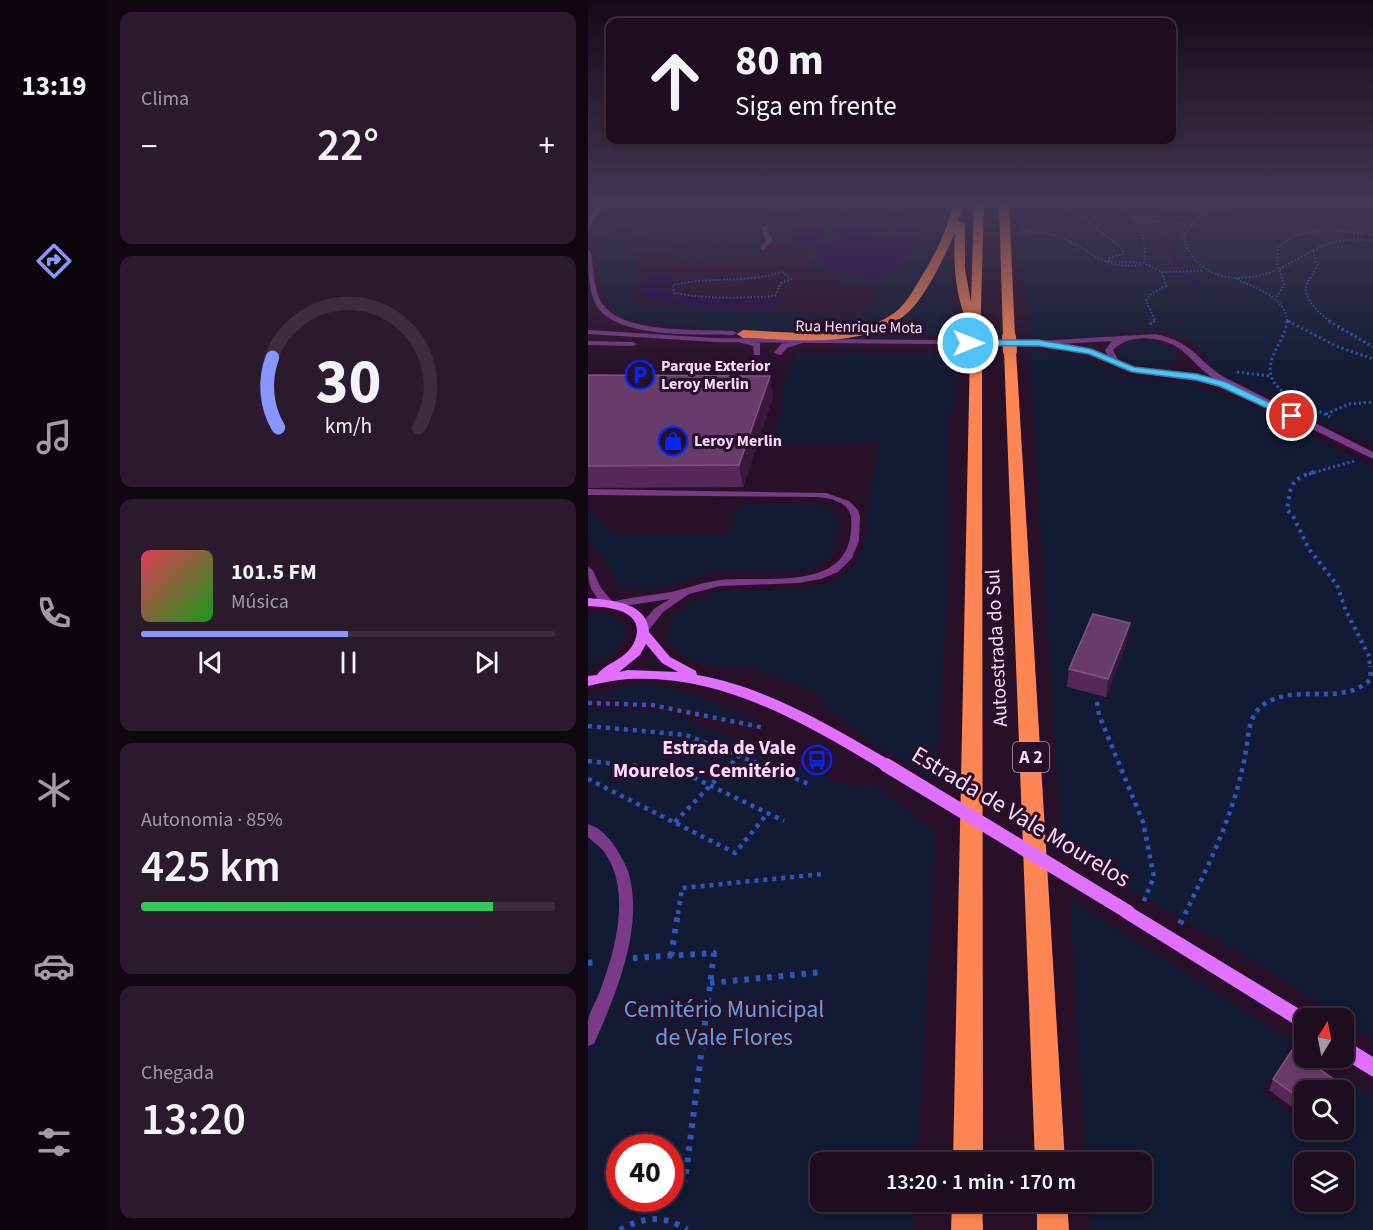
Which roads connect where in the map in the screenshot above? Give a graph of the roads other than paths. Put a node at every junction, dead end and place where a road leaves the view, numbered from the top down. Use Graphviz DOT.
graph roads {
  1 [pos="590,260"];
  2 [pos="936,260"];
  3 [pos="960,260"];
  4 [pos="978,260"];
  5 [pos="1006,260"];
  6 [pos="588,332"];
  7 [pos="617,335"];
  8 [pos="742,337"];
  9 [pos="976,338"];
  10 [pos="1130,338"];
  11 [pos="715,340"];
  12 [pos="803,341"];
  13 [pos="588,343"];
  14 [pos="1039,343"];
  15 [pos="1190,352"];
  16 [pos="757,353"];
  17 [pos="778,353"];
  18 [pos="1118,364"];
  19 [pos="1149,372"];
  20 [pos="1255,398"];
  21 [pos="1373,456"];
  22 [pos="588,492"];
  23 [pos="588,571"];
  24 [pos="687,592"];
  25 [pos="588,602"];
  26 [pos="611,603"];
  27 [pos="644,631"];
  28 [pos="700,679"];
  29 [pos="591,680"];
  30 [pos="588,829"];
  31 [pos="1294,1015"];
  32 [pos="588,1038"];
  33 [pos="1354,1055"];
  34 [pos="1373,1068"];
  35 [pos="968,1152"];
  36 [pos="1050,1152"];
  37 [pos="967,1212"];
  38 [pos="1052,1212"];
  39 [pos="967,1230"];
  40 [pos="1053,1230"];
  1 -- 8 [label="street"];
  2 -- 8 [label="highway"];
  3 -- 9 [label="highway"];
  4 -- 9 [label="highway, Autoestrada do Sul"];
  5 -- 36 [label="highway, Autoestrada do Sul / A 2"];
  6 -- 7 [label="street, Rua Henrique Mota"];
  7 -- 8 [label="street"];
  7 -- 11 [label="street, Rua Henrique Mota"];
  8 -- 11 [label="street, Rua Henrique Mota"];
  8 -- 12 [label="street, Rua Henrique Mota"];
  8 -- 16 [label="lane"];
  9 -- 35 [label="highway, Autoestrada do Sul"];
  10 -- 14 [label="street, Rua Henrique Mota"];
  10 -- 15 [label="street, Rua Henrique Mota"];
  10 -- 18 [label="street"];
  11 -- 13 [label="street, Rua Henrique Mota"];
  12 -- 14 [label="street, Rua Henrique Mota"];
  12 -- 17 [label="lane"];
  14 -- 18 [label="street, Rua Henrique Mota"];
  15 -- 19 [label="street"];
  15 -- 20 [label="street, Rua Henrique Mota"];
  18 -- 19 [label="street, Rua Henrique Mota"];
  19 -- 20 [label="street"];
  20 -- 21 [label="street"];
  22 -- 24 [label="lane"];
  23 -- 26 [label="street"];
  24 -- 26 [label="lane"];
  24 -- 27 [label="lane"];
  25 -- 26 [label="main road"];
  26 -- 27 [label="main road, Estrada de Vale Mourelos"];
  27 -- 28 [label="main road, Estrada de Vale Mourelos"];
  27 -- 29 [label="main road, Estrada de Vale Mourelos"];
  28 -- 29 [label="main road, Estrada de Vale Mourelos"];
  28 -- 31 [label="main road, Estrada de Vale Mourelos, bridge"];
  30 -- 32 [label="lane"];
  33 -- 34 [label="main road"];
  37 -- 39 [label="highway"];
  38 -- 40 [label="highway"];
}
